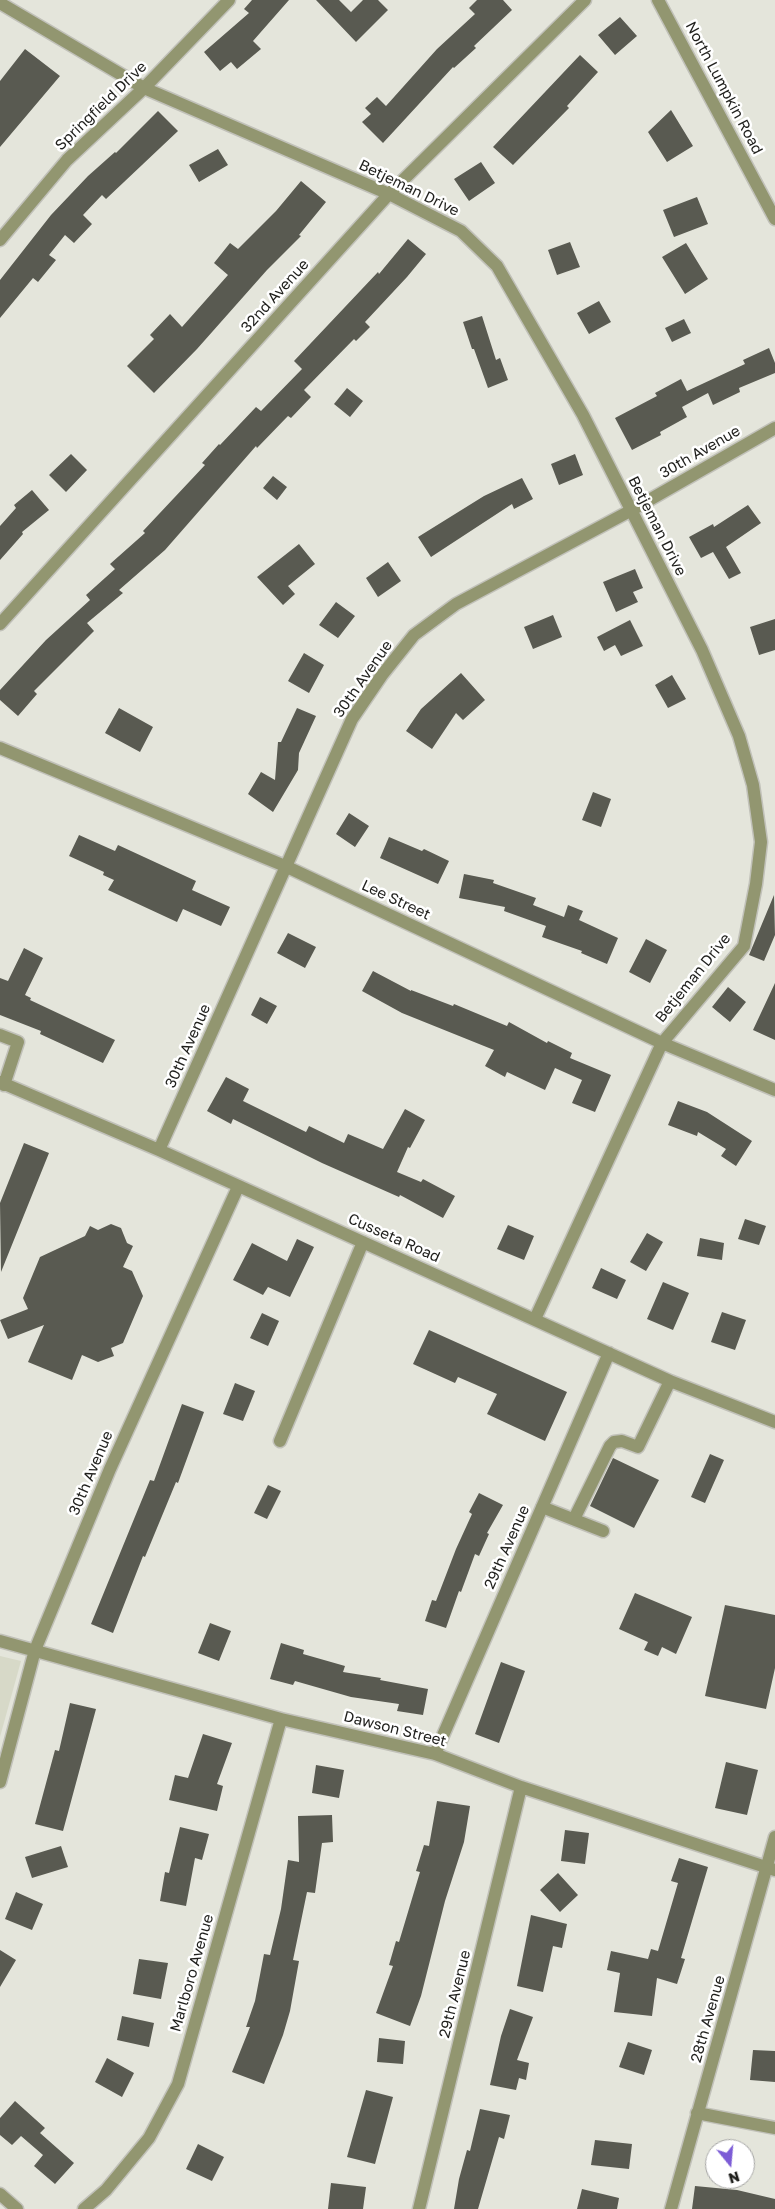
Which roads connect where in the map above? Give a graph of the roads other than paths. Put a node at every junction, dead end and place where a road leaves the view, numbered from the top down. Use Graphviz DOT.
graph roads {
  1 [pos="229,0"];
  2 [pos="585,0"];
  3 [pos="658,0"];
  4 [pos="0,3"];
  5 [pos="144,88"];
  6 [pos="389,194"];
  7 [pos="775,219"];
  8 [pos="0,240"];
  9 [pos="775,428"];
  10 [pos="630,511"];
  11 [pos="0,624"];
  12 [pos="0,748"];
  13 [pos="285,866"];
  14 [pos="0,1035"];
  15 [pos="662,1043"];
  16 [pos="2,1083"];
  17 [pos="775,1090"];
  18 [pos="160,1150"];
  19 [pos="238,1187"];
  20 [pos="363,1242"];
  21 [pos="534,1319"];
  22 [pos="609,1353"];
  23 [pos="670,1381"];
  24 [pos="775,1422"];
  25 [pos="280,1442"];
  26 [pos="542,1506"];
  27 [pos="574,1519"];
  28 [pos="602,1531"];
  29 [pos="0,1641"];
  30 [pos="35,1650"];
  31 [pos="281,1719"];
  32 [pos="435,1754"];
  33 [pos="2,1767"];
  34 [pos="0,1782"];
  35 [pos="521,1786"];
  36 [pos="775,1837"];
  37 [pos="771,1869"];
  38 [pos="697,2114"];
  39 [pos="775,2128"];
  40 [pos="0,2194"];
  41 [pos="17,2209"];
  42 [pos="84,2209"];
  43 [pos="419,2209"];
  44 [pos="671,2209"];
  1 -- 5 [label="street, Springfield Drive"];
  2 -- 6 [label="street, 32nd Avenue"];
  3 -- 7 [label="street, North Lumpkin Road"];
  4 -- 5 [label="street, Betjeman Drive"];
  5 -- 6 [label="street, Betjeman Drive"];
  5 -- 8 [label="street, Springfield Drive"];
  6 -- 10 [label="street, Betjeman Drive"];
  6 -- 11 [label="street, 32nd Avenue"];
  9 -- 10 [label="street, 30th Avenue"];
  10 -- 13 [label="street, 30th Avenue"];
  10 -- 15 [label="street, Betjeman Drive"];
  12 -- 13 [label="street, Lee Street"];
  13 -- 15 [label="street, Lee Street"];
  13 -- 18 [label="street, 30th Avenue"];
  14 -- 16 [label="street"];
  15 -- 17 [label="street, Lee Street"];
  15 -- 21 [label="street, Betjeman Drive"];
  16 -- 18 [label="street, Cusseta Road"];
  18 -- 19 [label="street, Cusseta Road"];
  19 -- 20 [label="street, Cusseta Road"];
  19 -- 30 [label="street, 30th Avenue"];
  20 -- 21 [label="street, Cusseta Road"];
  20 -- 25 [label="street"];
  21 -- 22 [label="street, Cusseta Road"];
  22 -- 23 [label="street, Cusseta Road"];
  22 -- 26 [label="street, 29th Avenue"];
  23 -- 24 [label="street, Cusseta Road"];
  23 -- 27 [label="street"];
  26 -- 27 [label="street"];
  26 -- 32 [label="street, 29th Avenue"];
  27 -- 28 [label="street"];
  29 -- 30 [label="street, Dawson Street"];
  30 -- 31 [label="street, Dawson Street"];
  30 -- 33 [label="street, 30th Avenue"];
  31 -- 32 [label="street, Dawson Street"];
  31 -- 42 [label="street, Marlboro Avenue"];
  32 -- 35 [label="street, Dawson Street"];
  33 -- 34 [label="street, 30th Avenue"];
  35 -- 37 [label="street, Dawson Street"];
  35 -- 43 [label="street, 29th Avenue"];
  36 -- 37 [label="street, 28th Avenue"];
  37 -- 38 [label="street, 28th Avenue"];
  38 -- 39 [label="street"];
  38 -- 44 [label="street, 28th Avenue"];
  40 -- 41 [label="street"];
}
